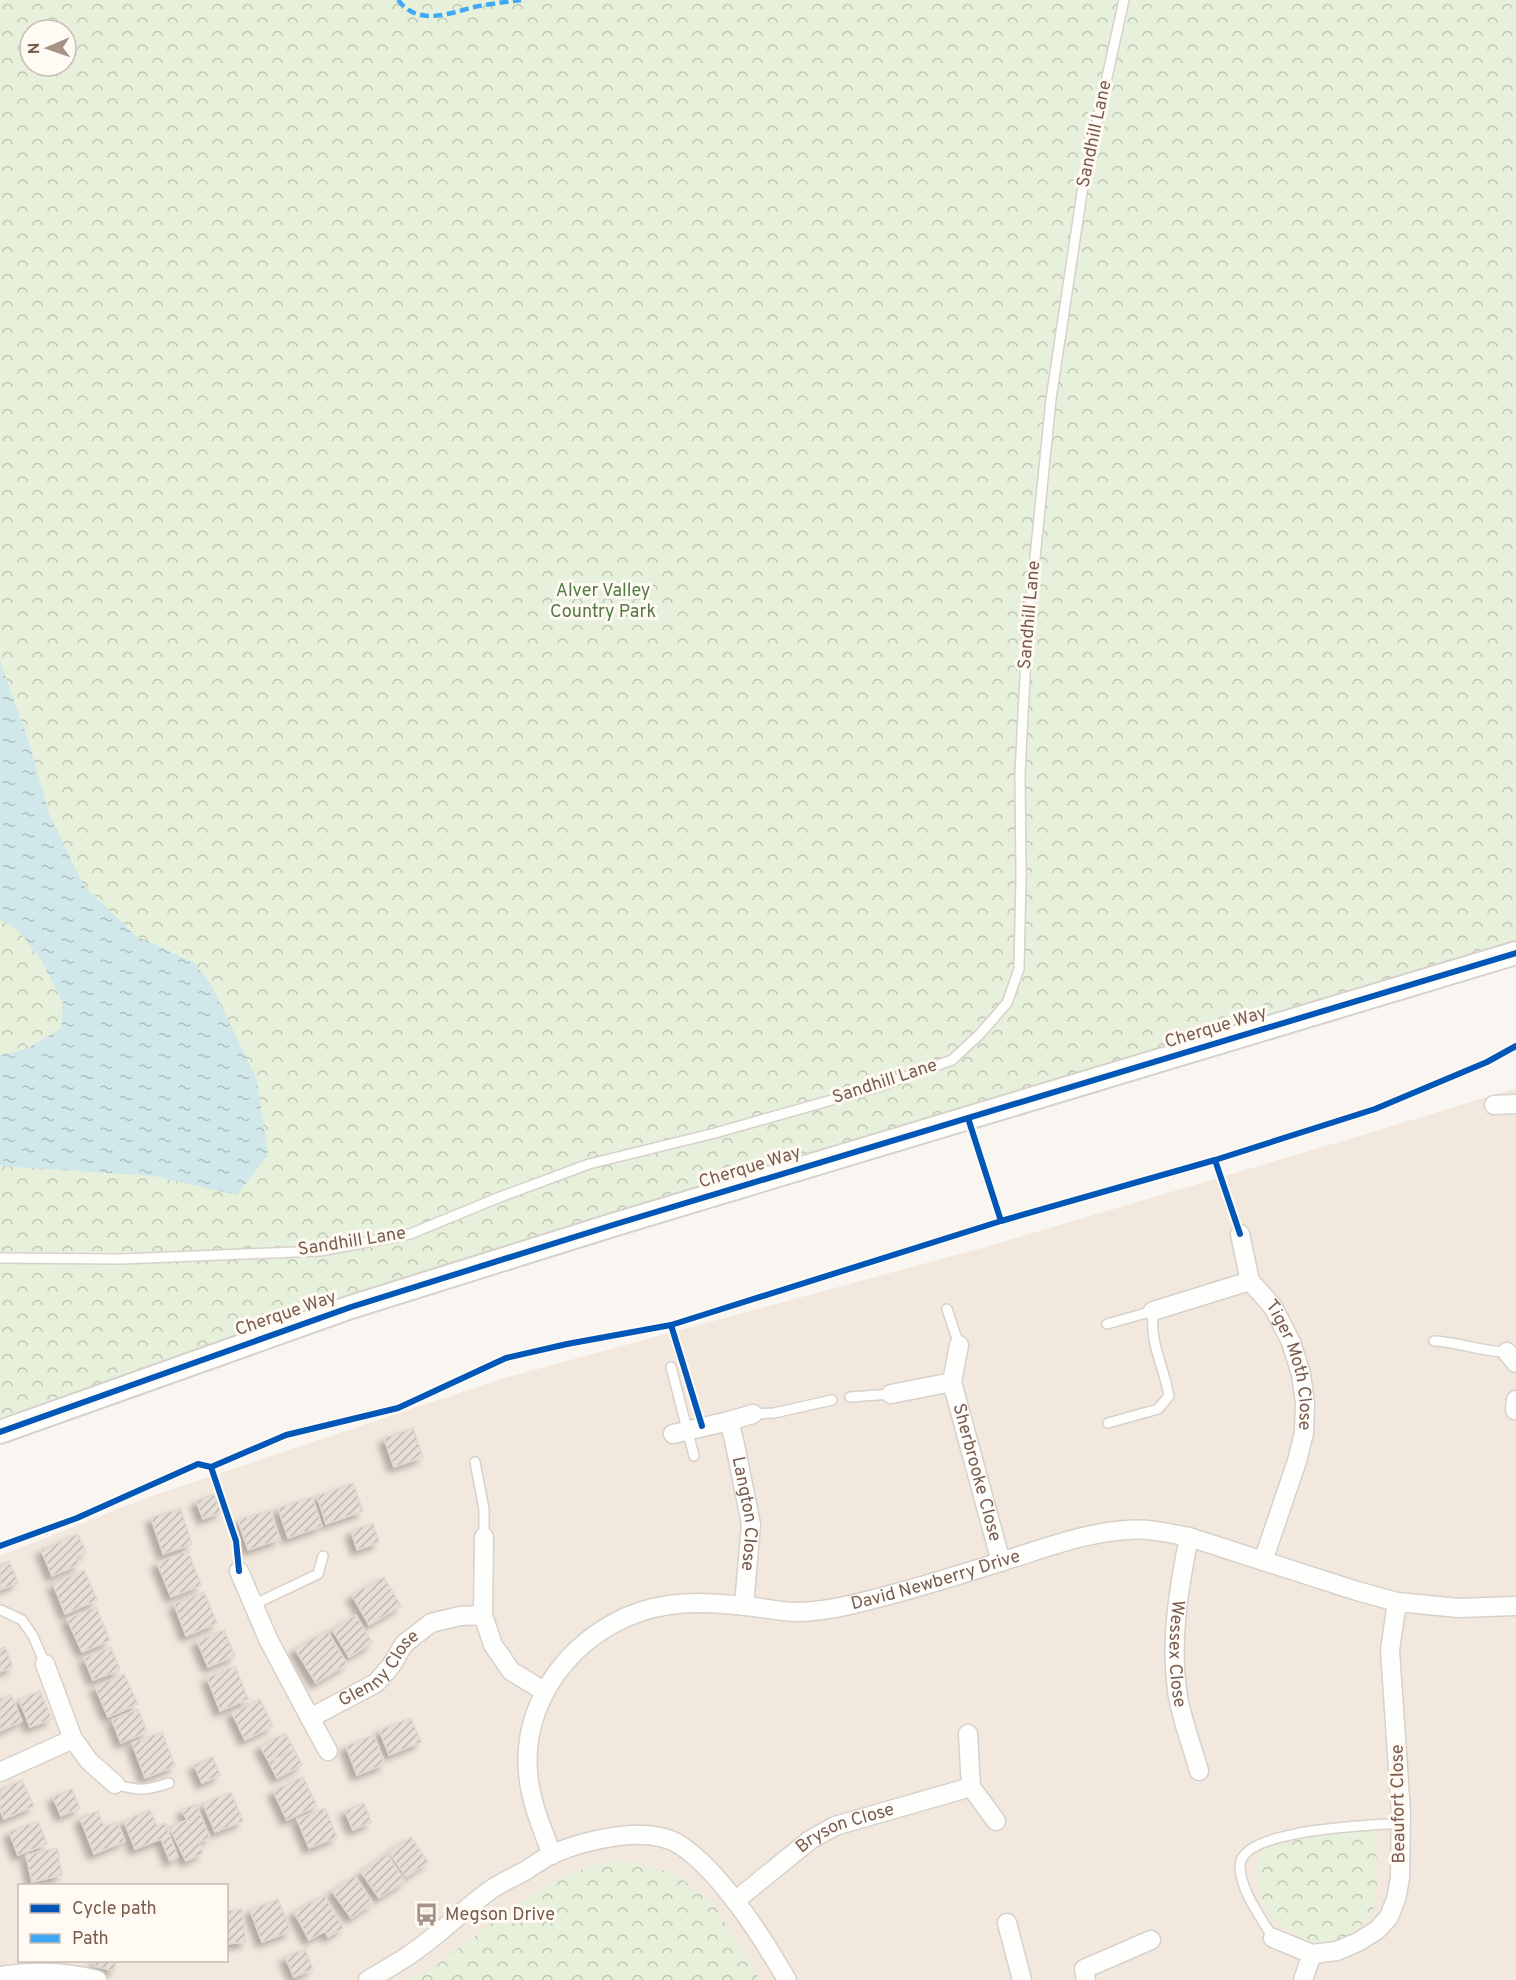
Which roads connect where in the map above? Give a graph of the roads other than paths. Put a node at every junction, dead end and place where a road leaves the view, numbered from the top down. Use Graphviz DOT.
graph roads {
  1 [pos="1124,0"];
  2 [pos="1516,953"];
  3 [pos="1516,1104"];
  4 [pos="1494,1105"];
  5 [pos="1240,1234"];
  6 [pos="0,1258"];
  7 [pos="1250,1281"];
  8 [pos="947,1309"];
  9 [pos="1153,1311"];
  10 [pos="1107,1324"];
  11 [pos="1434,1341"];
  12 [pos="959,1345"];
  13 [pos="1511,1358"];
  14 [pos="671,1367"];
  15 [pos="952,1382"];
  16 [pos="891,1394"];
  17 [pos="850,1397"];
  18 [pos="832,1400"];
  19 [pos="1516,1400"];
  20 [pos="1515,1410"];
  21 [pos="753,1414"];
  22 [pos="729,1421"];
  23 [pos="1108,1423"];
  24 [pos="0,1432"];
  25 [pos="680,1432"];
  26 [pos="694,1456"];
  27 [pos="475,1462"];
  28 [pos="484,1537"];
  29 [pos="1189,1537"];
  30 [pos="323,1556"];
  31 [pos="1263,1561"];
  32 [pos="1001,1562"];
  33 [pos="239,1571"];
  34 [pos="1397,1602"];
  35 [pos="253,1605"];
  36 [pos="744,1606"];
  37 [pos="1516,1606"];
  38 [pos="1,1610"];
  39 [pos="483,1615"];
  40 [pos="45,1664"];
  41 [pos="544,1690"];
  42 [pos="310,1718"];
  43 [pos="968,1734"];
  44 [pos="73,1739"];
  45 [pos="328,1751"];
  46 [pos="1199,1771"];
  47 [pos="0,1772"];
  48 [pos="169,1783"];
  49 [pos="115,1784"];
  50 [pos="971,1787"];
  51 [pos="996,1821"];
  52 [pos="1401,1823"];
  53 [pos="552,1855"];
  54 [pos="735,1901"];
  55 [pos="1007,1923"];
  56 [pos="1273,1938"];
  57 [pos="1151,1940"];
  58 [pos="1312,1954"];
  59 [pos="1,1970"];
  60 [pos="97,1980"];
  61 [pos="368,1980"];
  62 [pos="787,1980"];
  63 [pos="1022,1980"];
  64 [pos="1086,1980"];
  65 [pos="1303,1980"];
  1 -- 6 [label="lane, Sandhill Lane"];
  2 -- 24 [label="street, Cherque Way"];
  3 -- 4 [label="street"];
  5 -- 7 [label="street, Tiger Moth Close"];
  7 -- 9 [label="street, Tiger Moth Close"];
  7 -- 31 [label="street, Tiger Moth Close"];
  8 -- 12 [label="lane"];
  9 -- 10 [label="lane"];
  9 -- 23 [label="lane"];
  11 -- 13 [label="lane"];
  12 -- 15 [label="street, Sherbrooke Close"];
  14 -- 25 [label="lane"];
  15 -- 16 [label="street, Sherbrooke Close"];
  15 -- 32 [label="street, Sherbrooke Close"];
  16 -- 17 [label="lane, Sherbrooke Close"];
  18 -- 21 [label="lane"];
  19 -- 20 [label="street"];
  21 -- 22 [label="street"];
  22 -- 25 [label="street"];
  22 -- 36 [label="street, Langton Close"];
  25 -- 26 [label="lane"];
  27 -- 28 [label="lane"];
  28 -- 39 [label="street"];
  29 -- 31 [label="street, David Newberry Drive"];
  29 -- 32 [label="street, David Newberry Drive"];
  29 -- 46 [label="street, Wessex Close"];
  30 -- 35 [label="lane"];
  31 -- 34 [label="street, David Newberry Drive"];
  32 -- 36 [label="street, David Newberry Drive"];
  33 -- 35 [label="street"];
  34 -- 37 [label="street, David Newberry Drive"];
  34 -- 52 [label="street, Beaufort Close"];
  35 -- 42 [label="street"];
  36 -- 41 [label="street, David Newberry Drive"];
  38 -- 40 [label="lane"];
  39 -- 41 [label="street"];
  39 -- 42 [label="street, Glenny Close"];
  40 -- 44 [label="street"];
  41 -- 53 [label="street, David Newberry Drive"];
  42 -- 45 [label="street"];
  43 -- 50 [label="street"];
  44 -- 47 [label="street"];
  44 -- 49 [label="street"];
  48 -- 49 [label="lane"];
  50 -- 51 [label="street"];
  50 -- 54 [label="street, Bryson Close"];
  52 -- 56 [label="lane"];
  52 -- 58 [label="street, Beaufort Close"];
  53 -- 54 [label="street"];
  53 -- 61 [label="street"];
  54 -- 62 [label="street"];
  55 -- 63 [label="street"];
  56 -- 58 [label="street"];
  57 -- 64 [label="street"];
  58 -- 65 [label="street"];
  59 -- 60 [label="street"];
}
